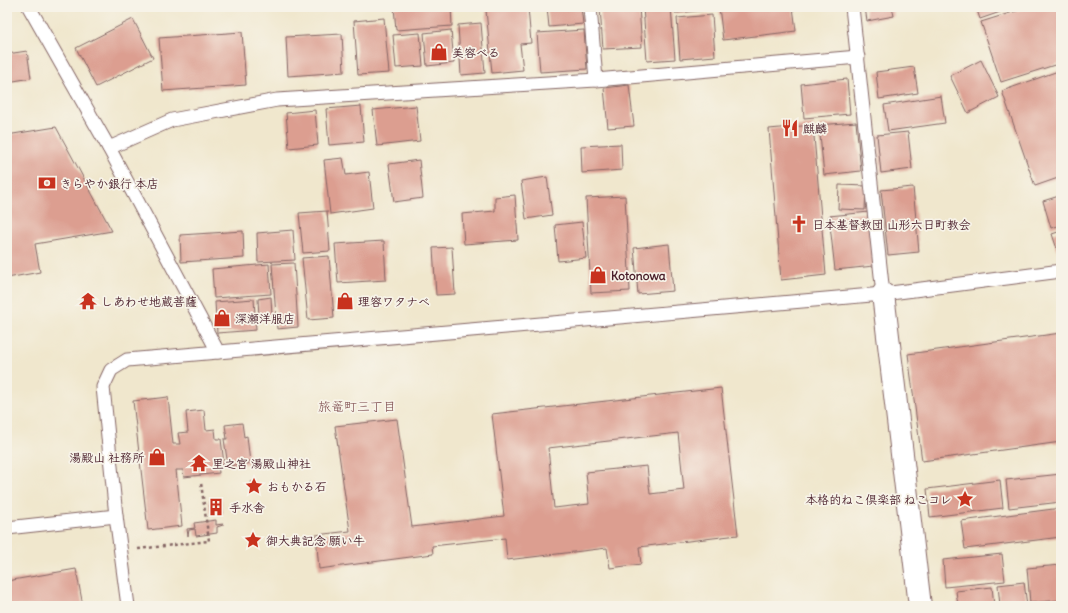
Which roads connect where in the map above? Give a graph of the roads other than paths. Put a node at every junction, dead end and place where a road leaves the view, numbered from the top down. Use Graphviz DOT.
graph roads {
  1 [pos="29,7"];
  2 [pos="590,7"];
  3 [pos="852,7"];
  4 [pos="858,57"];
  5 [pos="596,80"];
  6 [pos="109,148"];
  7 [pos="1061,271"];
  8 [pos="883,294"];
  9 [pos="218,352"];
  10 [pos="116,516"];
  11 [pos="7,528"];
  12 [pos="128,606"];
  13 [pos="920,606"];
  1 -- 6 [label="lane"];
  2 -- 5 [label="lane"];
  3 -- 4 [label="lane"];
  4 -- 5 [label="lane"];
  4 -- 8 [label="lane"];
  5 -- 6 [label="lane"];
  6 -- 9 [label="lane"];
  7 -- 8 [label="lane"];
  8 -- 9 [label="lane"];
  8 -- 13 [label="street"];
  9 -- 10 [label="lane"];
  10 -- 11 [label="lane"];
  10 -- 12 [label="lane"];
}
